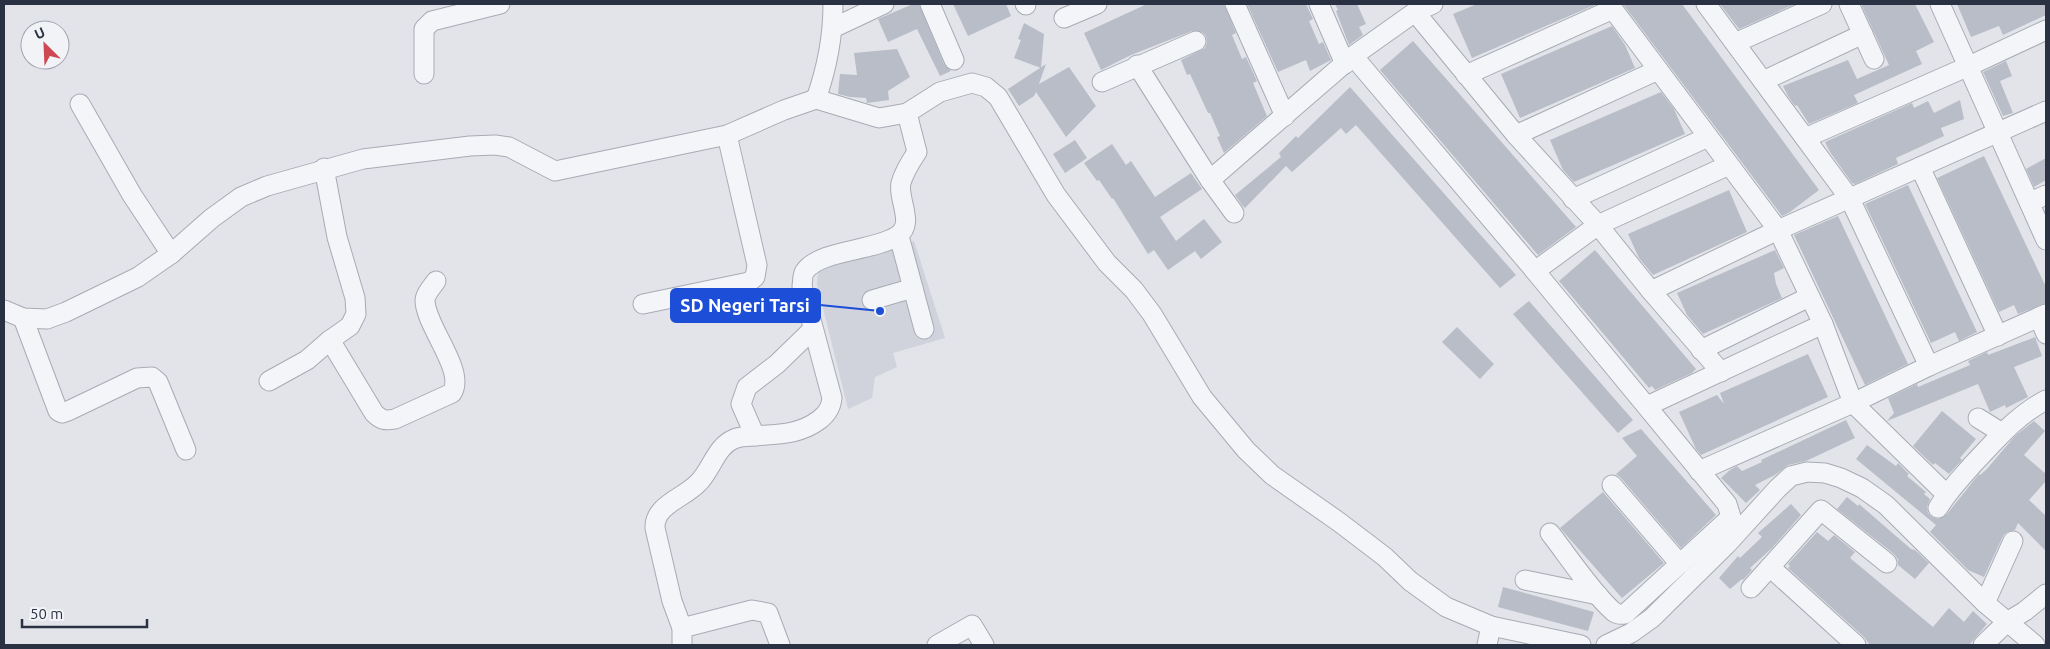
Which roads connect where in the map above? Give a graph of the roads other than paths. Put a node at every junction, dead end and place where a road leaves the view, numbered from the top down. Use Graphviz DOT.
graph roads {
  1 [pos="500,4"];
  2 [pos="833,4"];
  3 [pos="884,4"];
  4 [pos="930,4"];
  5 [pos="1096,4"];
  6 [pos="1235,4"];
  7 [pos="1319,4"];
  8 [pos="1433,4"];
  9 [pos="1706,4"];
  10 [pos="1822,4"];
  11 [pos="1849,4"];
  12 [pos="1940,4"];
  13 [pos="1611,6"];
  14 [pos="1409,11"];
  15 [pos="1064,18"];
  16 [pos="833,28"];
  17 [pos="2046,30"];
  18 [pos="1863,34"];
  19 [pos="1196,41"];
  20 [pos="1735,43"];
  21 [pos="1874,59"];
  22 [pos="954,60"];
  23 [pos="1349,60"];
  24 [pos="1137,65"];
  25 [pos="1969,66"];
  26 [pos="1658,70"];
  27 [pos="424,74"];
  28 [pos="1466,75"];
  29 [pos="1763,81"];
  30 [pos="1102,82"];
  31 [pos="816,100"];
  32 [pos="80,104"];
  33 [pos="2046,111"];
  34 [pos="907,113"];
  35 [pos="1285,116"];
  36 [pos="1999,133"];
  37 [pos="727,135"];
  38 [pos="1516,135"];
  39 [pos="1708,137"];
  40 [pos="1805,138"];
  41 [pos="1729,165"];
  42 [pos="1920,167"];
  43 [pos="324,168"];
  44 [pos="1210,180"];
  45 [pos="2038,198"];
  46 [pos="1573,199"];
  47 [pos="1850,199"];
  48 [pos="1234,213"];
  49 [pos="1598,225"];
  50 [pos="1778,230"];
  51 [pos="891,239"];
  52 [pos="2046,240"];
  53 [pos="171,254"];
  54 [pos="1535,271"];
  55 [pos="436,281"];
  56 [pos="913,288"];
  57 [pos="1651,291"];
  58 [pos="1809,297"];
  59 [pos="872,300"];
  60 [pos="643,304"];
  61 [pos="4,310"];
  62 [pos="23,318"];
  63 [pos="2044,322"];
  64 [pos="1823,324"];
  65 [pos="812,330"];
  66 [pos="924,330"];
  67 [pos="1998,336"];
  68 [pos="330,340"];
  69 [pos="1702,350"];
  70 [pos="1930,366"];
  71 [pos="1721,372"];
  72 [pos="269,380"];
  73 [pos="2046,400"];
  74 [pos="1853,403"];
  75 [pos="1647,406"];
  76 [pos="1978,418"];
  77 [pos="2002,433"];
  78 [pos="755,436"];
  79 [pos="186,450"];
  80 [pos="1699,471"];
  81 [pos="1612,485"];
  82 [pos="1550,533"];
  83 [pos="2013,541"];
  84 [pos="1887,563"];
  85 [pos="1680,564"];
  86 [pos="1770,567"];
  87 [pos="1525,580"];
  88 [pos="1751,588"];
  89 [pos="1598,594"];
  90 [pos="2046,594"];
  91 [pos="1985,603"];
  92 [pos="2007,622"];
  93 [pos="1491,626"];
  94 [pos="682,637"];
  95 [pos="780,645"];
  96 [pos="937,645"];
  97 [pos="984,645"];
  98 [pos="1487,645"];
  99 [pos="1581,645"];
  100 [pos="1606,645"];
  101 [pos="1856,645"];
  102 [pos="1983,645"];
  103 [pos="2033,645"];
  1 -- 27 [label="street"];
  2 -- 16 [label="street"];
  3 -- 16 [label="street"];
  4 -- 22 [label="street"];
  5 -- 15 [label="street"];
  6 -- 35 [label="street"];
  7 -- 23 [label="street"];
  8 -- 14 [label="street"];
  9 -- 20 [label="street"];
  10 -- 20 [label="street"];
  11 -- 18 [label="street"];
  12 -- 25 [label="street"];
  13 -- 26 [label="street"];
  13 -- 28 [label="street"];
  14 -- 23 [label="street"];
  14 -- 28 [label="street"];
  16 -- 31 [label="street"];
  17 -- 25 [label="street"];
  18 -- 21 [label="street"];
  18 -- 29 [label="street"];
  19 -- 24 [label="street"];
  20 -- 29 [label="street"];
  23 -- 35 [label="street"];
  23 -- 54 [label="street"];
  24 -- 30 [label="street"];
  24 -- 44 [label="street"];
  25 -- 36 [label="street"];
  25 -- 40 [label="street"];
  26 -- 38 [label="street"];
  26 -- 39 [label="street"];
  28 -- 38 [label="street"];
  29 -- 40 [label="street"];
  31 -- 34 [label="street"];
  31 -- 37 [label="street"];
  32 -- 53 [label="street"];
  33 -- 36 [label="street"];
  34 -- 51 [label="street"];
  34 -- 93 [label="street"];
  35 -- 44 [label="street"];
  36 -- 42 [label="street"];
  36 -- 45 [label="street"];
  37 -- 43 [label="street"];
  37 -- 60 [label="street"];
  38 -- 46 [label="street"];
  39 -- 41 [label="street"];
  39 -- 46 [label="street"];
  40 -- 47 [label="street"];
  41 -- 49 [label="street"];
  41 -- 50 [label="street"];
  42 -- 47 [label="street"];
  42 -- 67 [label="street"];
  43 -- 53 [label="street"];
  43 -- 68 [label="street"];
  44 -- 48 [label="street"];
  45 -- 52 [label="street"];
  46 -- 49 [label="street"];
  47 -- 50 [label="street"];
  47 -- 70 [label="street"];
  49 -- 54 [label="street"];
  49 -- 57 [label="street"];
  50 -- 57 [label="street"];
  50 -- 58 [label="street"];
  51 -- 56 [label="street"];
  51 -- 65 [label="street"];
  53 -- 62 [label="street"];
  54 -- 75 [label="street"];
  55 -- 68 [label="street"];
  56 -- 59 [label="street"];
  56 -- 66 [label="street"];
  57 -- 69 [label="street"];
  58 -- 64 [label="street"];
  58 -- 69 [label="street"];
  61 -- 62 [label="street"];
  62 -- 79 [label="street"];
  63 -- 67 [label="street"];
  64 -- 71 [label="street"];
  64 -- 74 [label="street"];
  65 -- 78 [label="street"];
  65 -- 78 [label="street"];
  67 -- 70 [label="street"];
  68 -- 72 [label="street"];
  69 -- 71 [label="street"];
  70 -- 74 [label="street"];
  71 -- 75 [label="street"];
  73 -- 77 [label="street"];
  74 -- 77 [label="street"];
  74 -- 80 [label="street"];
  75 -- 80 [label="street"];
  76 -- 77 [label="street"];
  78 -- 94 [label="street"];
  80 -- 85 [label="street"];
  81 -- 85 [label="street"];
  82 -- 89 [label="street"];
  83 -- 91 [label="street"];
  84 -- 86 [label="street"];
  85 -- 89 [label="street"];
  86 -- 88 [label="street"];
  86 -- 101 [label="street"];
  87 -- 89 [label="street"];
  90 -- 92 [label="street"];
  91 -- 92 [label="street"];
  91 -- 100 [label="street"];
  92 -- 102 [label="street"];
  92 -- 103 [label="street"];
  93 -- 98 [label="street"];
  93 -- 99 [label="street"];
  94 -- 95 [label="street"];
  96 -- 97 [label="street"];
}
